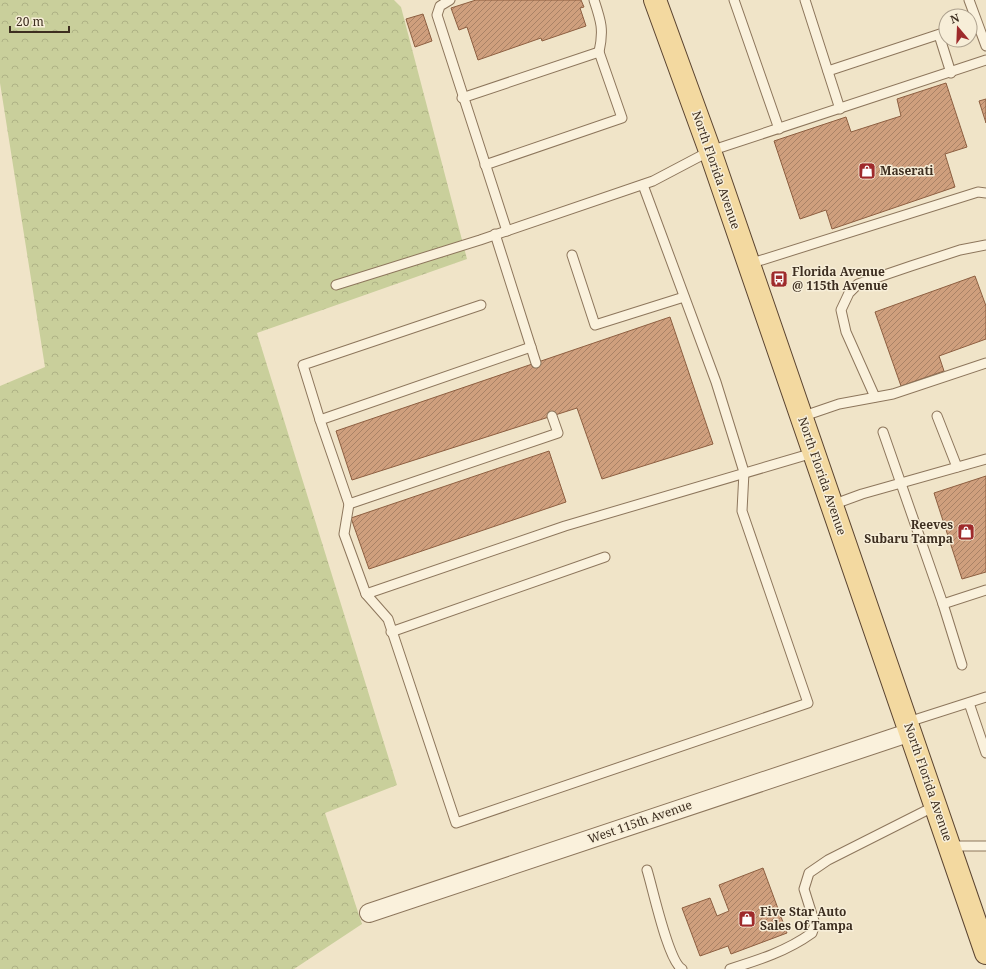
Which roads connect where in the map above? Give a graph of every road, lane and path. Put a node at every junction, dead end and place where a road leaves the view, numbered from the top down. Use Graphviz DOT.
graph roads {
  1 [pos="450,0"];
  2 [pos="594,0"];
  3 [pos="655,0"];
  4 [pos="734,0"];
  5 [pos="805,0"];
  6 [pos="978,31"];
  7 [pos="938,35"];
  8 [pos="986,46"];
  9 [pos="946,48"];
  10 [pos="599,52"];
  11 [pos="986,60"];
  12 [pos="828,71"];
  13 [pos="952,72"];
  14 [pos="462,98"];
  15 [pos="840,109"];
  16 [pos="779,129"];
  17 [pos="710,151"];
  18 [pos="485,166"];
  19 [pos="643,185"];
  20 [pos="986,193"];
  21 [pos="507,231"];
  22 [pos="495,234"];
  23 [pos="986,245"];
  24 [pos="572,255"];
  25 [pos="749,264"];
  26 [pos="336,285"];
  27 [pos="684,297"];
  28 [pos="480,305"];
  29 [pos="531,347"];
  30 [pos="536,363"];
  31 [pos="986,363"];
  32 [pos="875,397"];
  33 [pos="552,416"];
  34 [pos="937,416"];
  35 [pos="801,417"];
  36 [pos="320,420"];
  37 [pos="883,432"];
  38 [pos="813,453"];
  39 [pos="986,459"];
  40 [pos="957,467"];
  41 [pos="744,472"];
  42 [pos="901,483"];
  43 [pos="348,504"];
  44 [pos="832,505"];
  45 [pos="605,557"];
  46 [pos="986,590"];
  47 [pos="366,594"];
  48 [pos="943,604"];
  49 [pos="391,632"];
  50 [pos="962,666"];
  51 [pos="986,697"];
  52 [pos="969,702"];
  53 [pos="909,727"];
  54 [pos="986,753"];
  55 [pos="936,806"];
  56 [pos="950,846"];
  57 [pos="986,846"];
  58 [pos="648,870"];
  59 [pos="369,913"];
  60 [pos="986,953"];
  61 [pos="682,969"];
  62 [pos="730,969"];
  1 -- 14 [label="lane"];
  2 -- 10 [label="lane"];
  3 -- 17 [label="main road, North Florida Avenue"];
  4 -- 16 [label="lane"];
  5 -- 12 [label="lane"];
  6 -- 8 [label="lane"];
  7 -- 12 [label="lane"];
  9 -- 13 [label="lane"];
  10 -- 14 [label="lane"];
  10 -- 18 [label="lane"];
  11 -- 13 [label="lane"];
  12 -- 15 [label="lane"];
  13 -- 15 [label="lane"];
  14 -- 18 [label="lane"];
  15 -- 16 [label="lane"];
  16 -- 17 [label="lane"];
  17 -- 19 [label="lane"];
  17 -- 25 [label="main road, North Florida Avenue"];
  18 -- 21 [label="lane"];
  19 -- 21 [label="lane"];
  19 -- 27 [label="lane"];
  20 -- 25 [label="lane"];
  21 -- 22 [label="lane"];
  22 -- 26 [label="lane"];
  22 -- 29 [label="lane"];
  23 -- 32 [label="lane"];
  24 -- 27 [label="lane"];
  25 -- 35 [label="main road, North Florida Avenue"];
  27 -- 41 [label="lane"];
  28 -- 36 [label="lane"];
  29 -- 30 [label="lane"];
  29 -- 36 [label="lane"];
  31 -- 32 [label="lane"];
  32 -- 35 [label="lane"];
  33 -- 43 [label="lane"];
  34 -- 40 [label="lane"];
  35 -- 38 [label="main road, North Florida Avenue"];
  36 -- 43 [label="lane"];
  37 -- 42 [label="lane"];
  38 -- 41 [label="lane"];
  38 -- 44 [label="main road, North Florida Avenue"];
  39 -- 40 [label="lane"];
  40 -- 42 [label="lane"];
  41 -- 47 [label="lane"];
  41 -- 49 [label="lane"];
  42 -- 44 [label="lane"];
  42 -- 48 [label="lane"];
  43 -- 47 [label="lane"];
  44 -- 53 [label="main road, North Florida Avenue"];
  45 -- 49 [label="lane"];
  46 -- 48 [label="lane"];
  47 -- 49 [label="lane"];
  48 -- 50 [label="lane"];
  51 -- 52 [label="lane"];
  52 -- 53 [label="lane"];
  52 -- 54 [label="lane"];
  53 -- 55 [label="main road, North Florida Avenue"];
  53 -- 59 [label="street, West 115th Avenue"];
  55 -- 56 [label="main road, North Florida Avenue"];
  55 -- 62 [label="lane"];
  56 -- 57 [label="lane"];
  56 -- 60 [label="main road, North Florida Avenue"];
  58 -- 61 [label="lane"];
}
